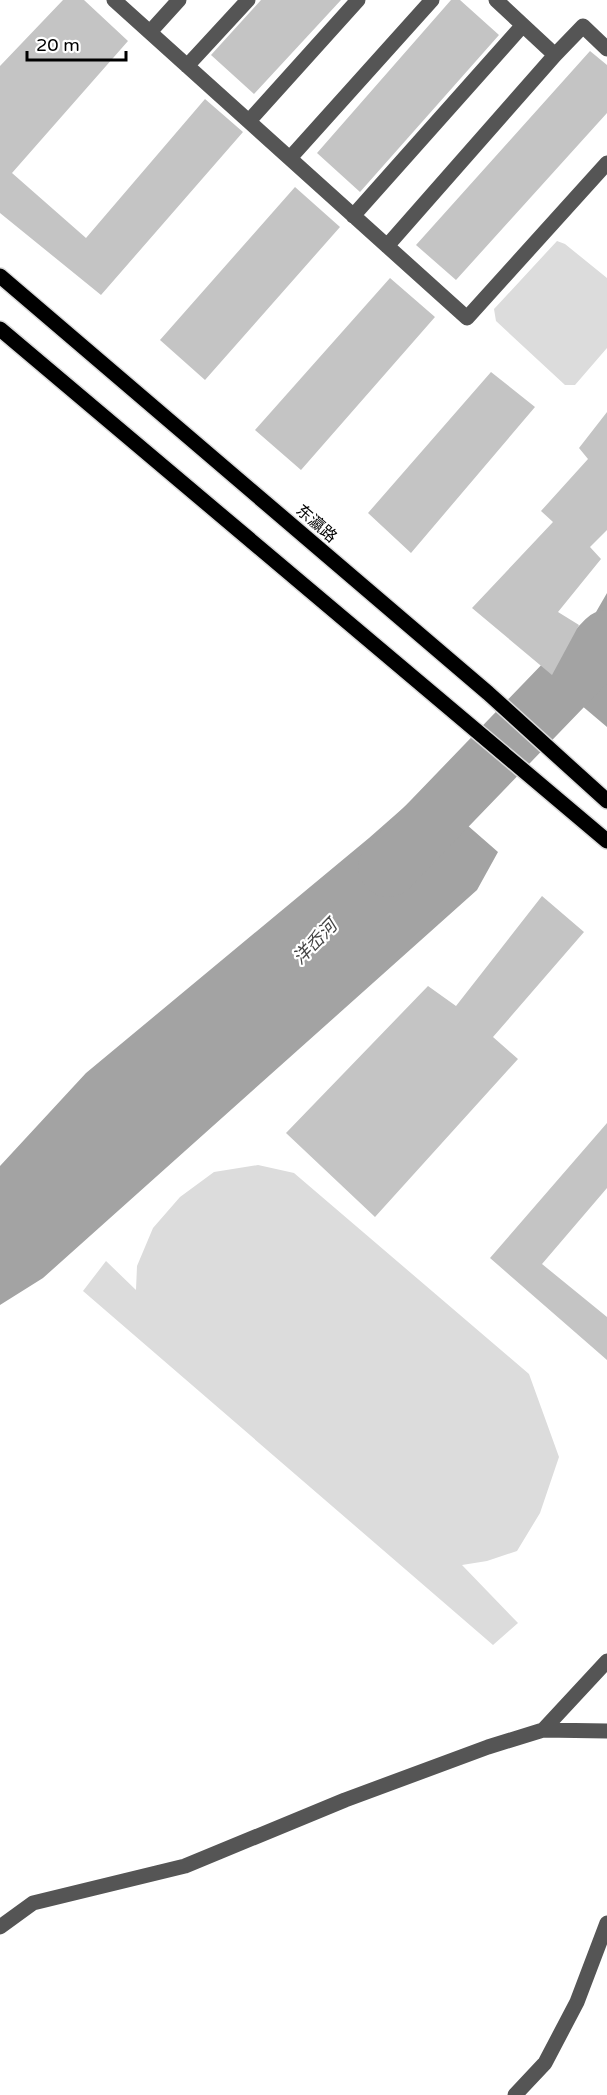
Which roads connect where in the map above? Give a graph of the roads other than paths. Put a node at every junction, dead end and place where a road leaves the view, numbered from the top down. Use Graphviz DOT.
graph roads {
  1 [pos="114,0"];
  2 [pos="179,0"];
  3 [pos="248,0"];
  4 [pos="358,0"];
  5 [pos="432,0"];
  6 [pos="495,0"];
  7 [pos="523,26"];
  8 [pos="150,32"];
  9 [pos="607,49"];
  10 [pos="555,55"];
  11 [pos="187,66"];
  12 [pos="249,121"];
  13 [pos="290,158"];
  14 [pos="607,163"];
  15 [pos="353,216"];
  16 [pos="387,246"];
  17 [pos="0,276"];
  18 [pos="0,329"];
  19 [pos="607,801"];
  20 [pos="607,841"];
  21 [pos="607,1661"];
  22 [pos="543,1730"];
  23 [pos="607,1731"];
  24 [pos="607,1923"];
  25 [pos="0,1927"];
  26 [pos="515,2095"];
  1 -- 8 [label="lane"];
  2 -- 8 [label="lane"];
  3 -- 11 [label="lane"];
  4 -- 12 [label="lane"];
  5 -- 13 [label="lane"];
  6 -- 7 [label="lane"];
  7 -- 10 [label="lane"];
  7 -- 15 [label="lane"];
  8 -- 11 [label="lane"];
  9 -- 10 [label="lane"];
  10 -- 16 [label="lane"];
  11 -- 12 [label="lane"];
  12 -- 13 [label="lane"];
  13 -- 15 [label="lane"];
  14 -- 16 [label="lane"];
  15 -- 16 [label="lane"];
  17 -- 19 [label="main road, 东瀛路"];
  18 -- 20 [label="main road"];
  21 -- 22 [label="lane"];
  22 -- 23 [label="lane"];
  22 -- 25 [label="lane"];
  24 -- 26 [label="lane"];
}
